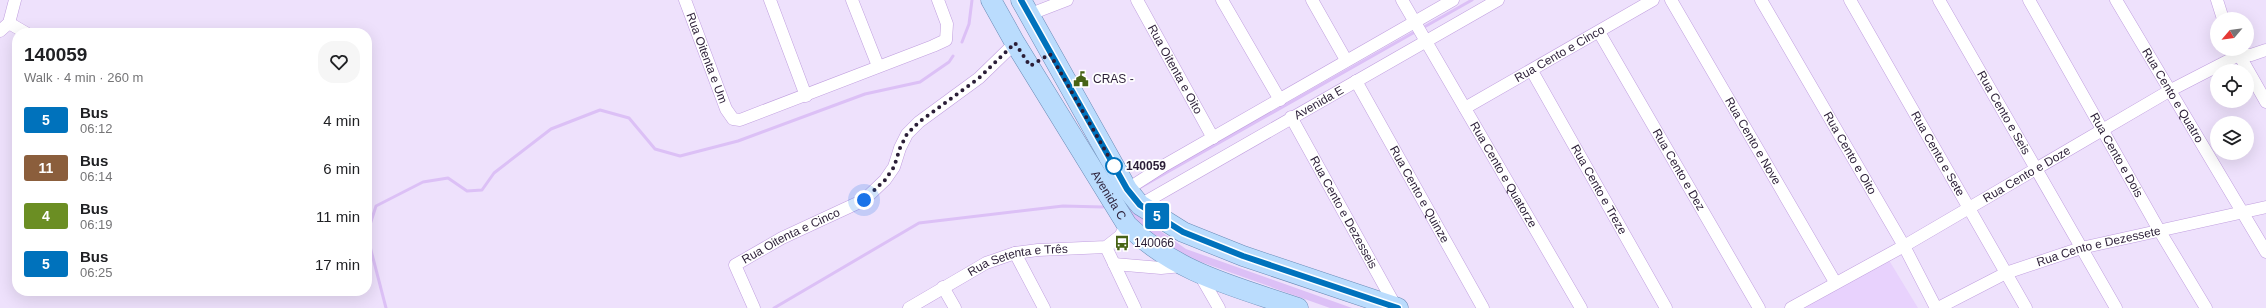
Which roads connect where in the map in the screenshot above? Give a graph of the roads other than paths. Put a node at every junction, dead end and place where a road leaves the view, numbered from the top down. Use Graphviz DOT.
graph roads {
  1 [pos="15,0"];
  2 [pos="685,0"];
  3 [pos="770,0"];
  4 [pos="852,0"];
  5 [pos="938,0"];
  6 [pos="991,0"];
  7 [pos="1067,0"];
  8 [pos="1137,0"];
  9 [pos="1222,0"];
  10 [pos="1312,0"];
  11 [pos="1402,0"];
  12 [pos="1453,0"];
  13 [pos="1498,0"];
  14 [pos="1653,0"];
  15 [pos="1671,0"];
  16 [pos="1761,0"];
  17 [pos="1850,0"];
  18 [pos="1939,0"];
  19 [pos="2028,0"];
  20 [pos="2116,0"];
  21 [pos="2217,0"];
  22 [pos="1024,8"];
  23 [pos="2221,12"];
  24 [pos="1414,22"];
  25 [pos="5,27"];
  26 [pos="1599,32"];
  27 [pos="1425,41"];
  28 [pos="1015,43"];
  29 [pos="2266,50"];
  30 [pos="1050,54"];
  31 [pos="2254,54"];
  32 [pos="2230,56"];
  33 [pos="2239,56"];
  34 [pos="1346,60"];
  35 [pos="878,66"];
  36 [pos="1030,66"];
  37 [pos="1532,71"];
  38 [pos="1356,81"];
  39 [pos="2169,91"];
  40 [pos="806,96"];
  41 [pos="1280,100"];
  42 [pos="2266,102"];
  43 [pos="1465,108"];
  44 [pos="1291,117"];
  45 [pos="2104,130"];
  46 [pos="1213,138"];
  47 [pos="2037,168"];
  48 [pos="1127,189"];
  49 [pos="1110,199"];
  50 [pos="1140,205"];
  51 [pos="2266,207"];
  52 [pos="1967,208"];
  53 [pos="2244,213"];
  54 [pos="1127,225"];
  55 [pos="2159,230"];
  56 [pos="1904,246"];
  57 [pos="1106,247"];
  58 [pos="2081,248"];
  59 [pos="2266,252"];
  60 [pos="1015,253"];
  61 [pos="1114,264"];
  62 [pos="1191,271"];
  63 [pos="2006,272"];
  64 [pos="1835,282"];
  65 [pos="943,287"];
  66 [pos="754,308"];
  67 [pos="909,308"];
  68 [pos="955,308"];
  69 [pos="1044,308"];
  70 [pos="1135,308"];
  71 [pos="1218,308"];
  72 [pos="1298,308"];
  73 [pos="1397,308"];
  74 [pos="1483,308"];
  75 [pos="1581,308"];
  76 [pos="1666,308"];
  77 [pos="1759,308"];
  78 [pos="1791,308"];
  79 [pos="1937,308"];
  80 [pos="2026,308"];
  81 [pos="2116,308"];
  82 [pos="2206,308"];
  1 -- 25 [label="street"];
  2 -- 40 [label="street, Rua Oitenta e Um"];
  3 -- 40 [label="street"];
  4 -- 35 [label="street"];
  5 -- 35 [label="street"];
  6 -- 28 [label="main road, Avenida C"];
  7 -- 22 [label="street"];
  8 -- 46 [label="street, Rua Oitenta e Oito"];
  9 -- 41 [label="street"];
  10 -- 34 [label="street"];
  11 -- 24 [label="street, Rua Cento e Quatorze"];
  12 -- 24 [label="street, Avenida E"];
  13 -- 27 [label="street, Avenida E"];
  14 -- 26 [label="street, Rua Cento e Cinco"];
  15 -- 64 [label="street, Rua Cento e Nove"];
  16 -- 56 [label="street, Rua Cento e Oito"];
  17 -- 52 [label="street, Rua Cento e Sete"];
  18 -- 47 [label="street, Rua Cento e Seis"];
  19 -- 45 [label="street, Rua Cento e Dois"];
  20 -- 39 [label="street, Rua Cento e Quatro"];
  21 -- 23 [label="street"];
  22 -- 30 [label="main road, Avenida C"];
  24 -- 27 [label="street, Rua Cento e Quatorze"];
  24 -- 34 [label="street, Avenida E"];
  26 -- 37 [label="street, Rua Cento e Cinco"];
  26 -- 77 [label="street, Rua Cento e Dez"];
  27 -- 38 [label="street, Avenida E"];
  27 -- 43 [label="street, Rua Cento e Quatorze"];
  28 -- 36 [label="main road, Avenida C"];
  28 -- 66 [label="street, Rua Oitenta e Cinco"];
  29 -- 31 [label="street, Rua Cento e Doze"];
  30 -- 36 [label="main road"];
  30 -- 48 [label="main road, Avenida C"];
  32 -- 39 [label="street, Rua Cento e Doze"];
  33 -- 42 [label="street"];
  34 -- 41 [label="street, Avenida E"];
  35 -- 40 [label="street"];
  36 -- 49 [label="main road, Avenida C"];
  37 -- 43 [label="street, Rua Cento e Cinco"];
  37 -- 76 [label="street, Rua Cento e Treze"];
  38 -- 44 [label="street, Avenida E"];
  38 -- 74 [label="street, Rua Cento e Quinze"];
  39 -- 45 [label="street, Rua Cento e Doze"];
  39 -- 53 [label="street, Rua Cento e Quatro"];
  41 -- 46 [label="street, Avenida E"];
  43 -- 75 [label="street, Rua Cento e Quatorze"];
  44 -- 50 [label="street, Avenida E"];
  44 -- 73 [label="street, Rua Cento e Dezesseis"];
  45 -- 47 [label="street, Rua Cento e Doze"];
  45 -- 55 [label="street, Rua Cento e Dois"];
  46 -- 48 [label="street, Avenida E"];
  47 -- 52 [label="street, Rua Cento e Doze"];
  47 -- 58 [label="street, Rua Cento e Seis"];
  48 -- 49 [label="street, Avenida E"];
  48 -- 50 [label="main road, Avenida C"];
  49 -- 54 [label="main road, Avenida C"];
  50 -- 73 [label="main road, Avenida C"];
  51 -- 53 [label="street, Rua Cento e Dezessete"];
  52 -- 56 [label="street, Rua Cento e Doze"];
  52 -- 63 [label="street, Rua Cento e Sete"];
  53 -- 55 [label="street, Rua Cento e Dezessete"];
  53 -- 59 [label="street, Rua Cento e Quatro"];
  54 -- 57 [label="street"];
  54 -- 62 [label="main road, Avenida C"];
  55 -- 58 [label="street, Rua Cento e Dezessete"];
  55 -- 82 [label="street, Rua Cento e Dois"];
  56 -- 64 [label="street, Rua Cento e Doze"];
  56 -- 79 [label="street, Rua Cento e Oito"];
  57 -- 60 [label="street, Rua Setenta e Três"];
  57 -- 61 [label="street"];
  58 -- 63 [label="street, Rua Cento e Dezessete"];
  58 -- 81 [label="street, Rua Cento e Seis"];
  60 -- 65 [label="street, Rua Setenta e Três"];
  60 -- 69 [label="street"];
  61 -- 62 [label="street"];
  61 -- 70 [label="street"];
  62 -- 71 [label="street"];
  62 -- 72 [label="main road, Avenida C"];
  63 -- 79 [label="street, Rua Cento e Dezessete"];
  63 -- 80 [label="street, Rua Cento e Sete"];
  64 -- 78 [label="street, Rua Cento e Doze"];
  65 -- 67 [label="street, Rua Setenta e Três"];
  65 -- 68 [label="street"];
}
